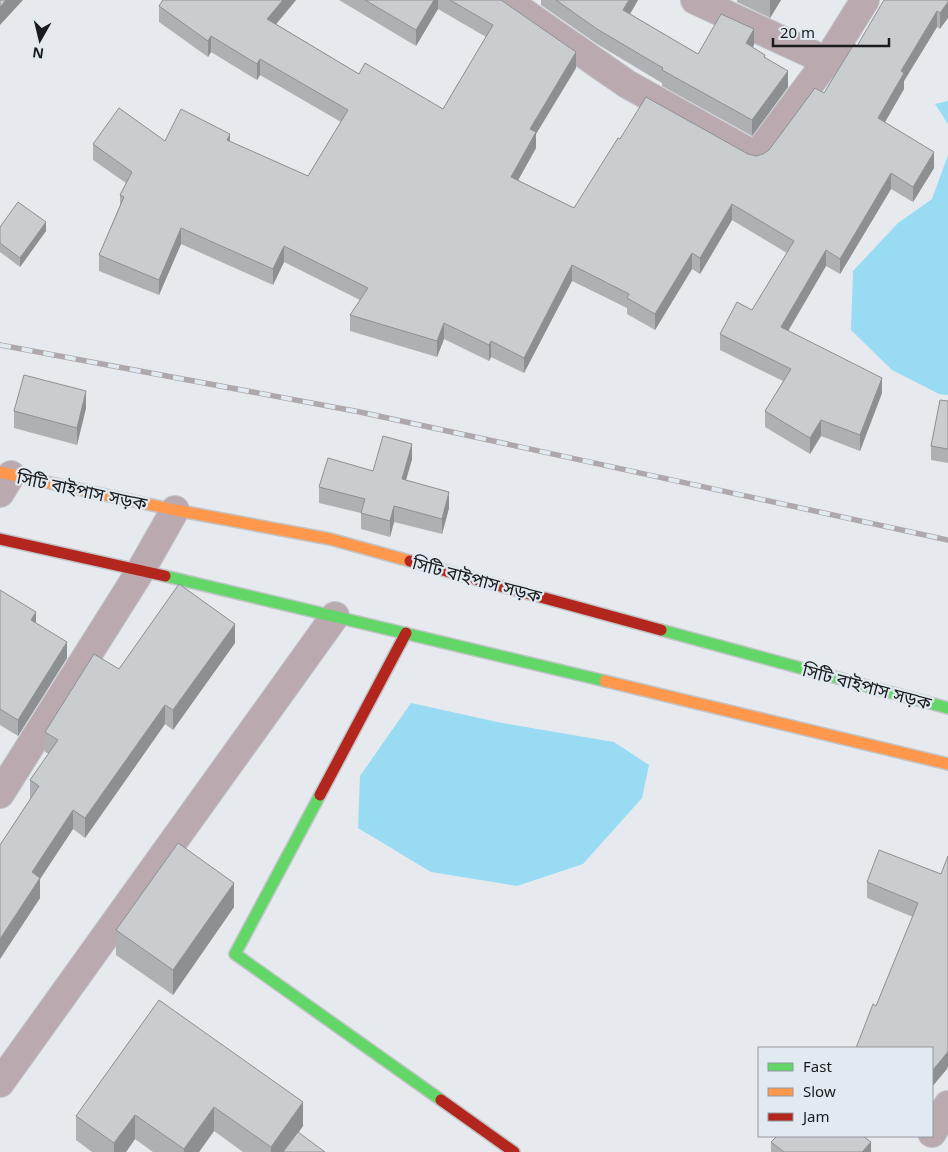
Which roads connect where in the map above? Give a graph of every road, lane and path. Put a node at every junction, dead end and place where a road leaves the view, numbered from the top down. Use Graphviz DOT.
graph roads {
  1 [pos="506,0"];
  2 [pos="695,0"];
  3 [pos="865,0"];
  4 [pos="827,61"];
  5 [pos="4,480"];
  6 [pos="175,510"];
  7 [pos="0,539"];
  8 [pos="142,570"];
  9 [pos="335,616"];
  10 [pos="406,633"];
  11 [pos="948,708"];
  12 [pos="948,764"];
  13 [pos="0,794"];
  14 [pos="0,1083"];
  15 [pos="948,1105"];
  16 [pos="933,1131"];
  17 [pos="929,1137"];
  18 [pos="514,1152"];
  19 [pos="921,1152"];
  1 -- 4 [label="street"];
  2 -- 4 [label="street"];
  3 -- 4 [label="street"];
  5 -- 6 [label="main road, সিটি বাইপাস সড়ক"];
  6 -- 8 [label="street"];
  6 -- 11 [label="main road, সিটি বাইপাস সড়ক"];
  7 -- 8 [label="main road"];
  8 -- 9 [label="main road"];
  8 -- 13 [label="street"];
  9 -- 10 [label="main road"];
  9 -- 14 [label="street"];
  10 -- 12 [label="main road"];
  10 -- 18 [label="main road"];
  15 -- 16 [label="street"];
  17 -- 19 [label="street"];
}
